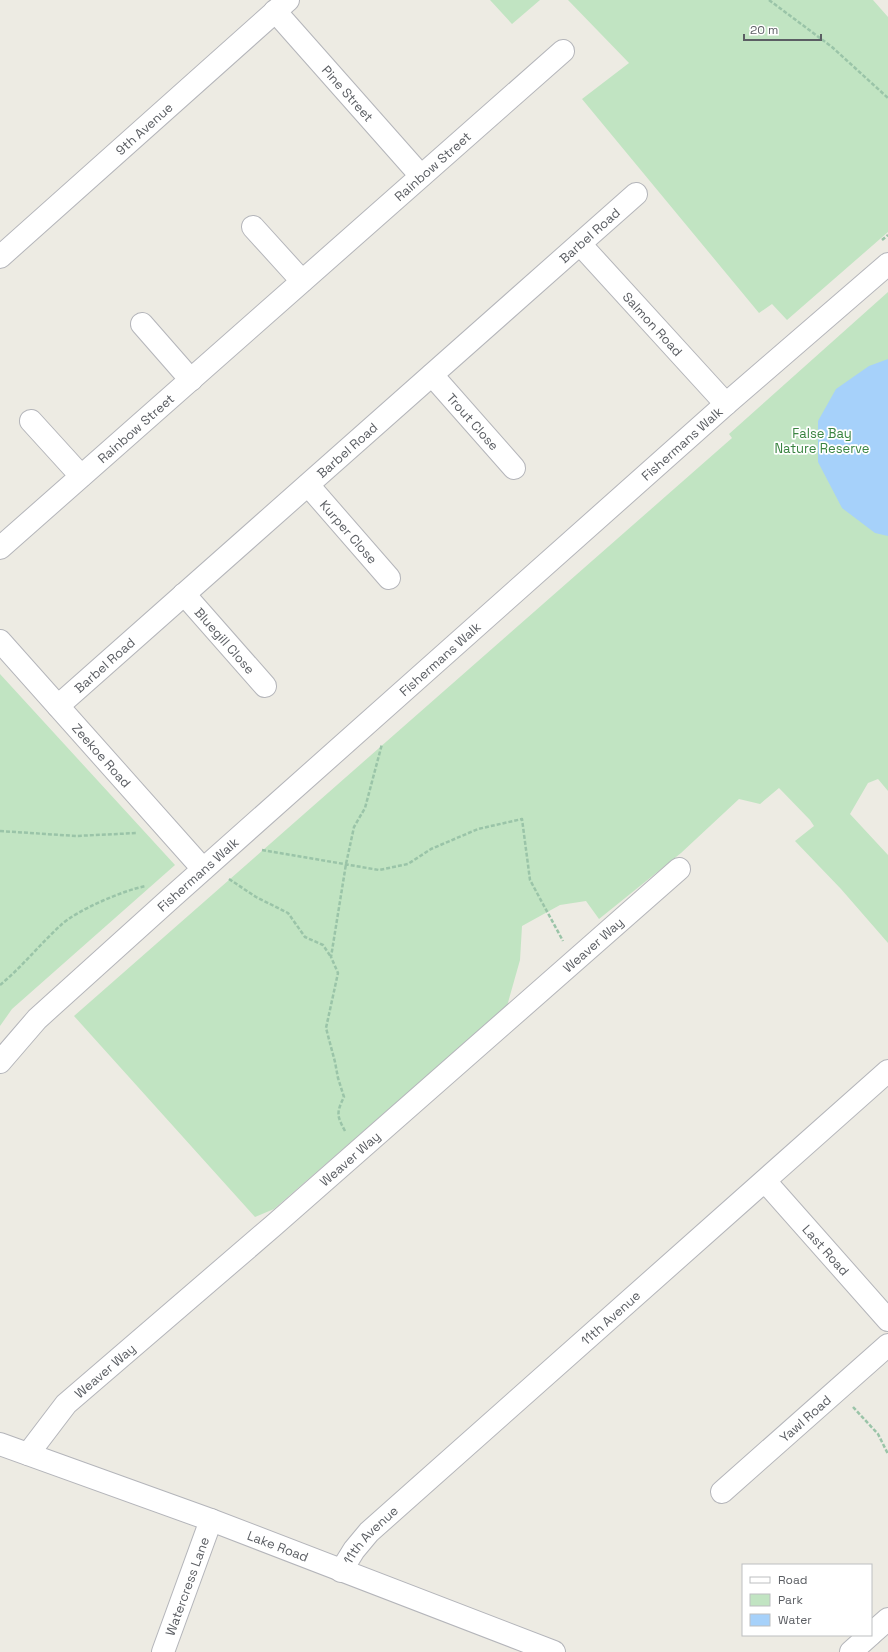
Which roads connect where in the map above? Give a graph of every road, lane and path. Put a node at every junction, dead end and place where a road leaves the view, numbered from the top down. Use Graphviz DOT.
graph roads {
  1 [pos="769,0"];
  2 [pos="281,6"];
  3 [pos="563,51"];
  4 [pos="888,98"];
  5 [pos="421,176"];
  6 [pos="636,194"];
  7 [pos="253,227"];
  8 [pos="580,244"];
  9 [pos="0,257"];
  10 [pos="888,264"];
  11 [pos="302,282"];
  12 [pos="142,324"];
  13 [pos="432,375"];
  14 [pos="191,380"];
  15 [pos="726,404"];
  16 [pos="32,421"];
  17 [pos="514,468"];
  18 [pos="81,476"];
  19 [pos="308,485"];
  20 [pos="0,548"];
  21 [pos="390,578"];
  22 [pos="184,594"];
  23 [pos="0,641"];
  24 [pos="265,686"];
  25 [pos="58,706"];
  26 [pos="382,743"];
  27 [pos="0,831"];
  28 [pos="139,832"];
  29 [pos="257,846"];
  30 [pos="346,864"];
  31 [pos="679,869"];
  32 [pos="203,870"];
  33 [pos="228,878"];
  34 [pos="148,886"];
  35 [pos="331,957"];
  36 [pos="574,962"];
  37 [pos="0,985"];
  38 [pos="0,1062"];
  39 [pos="888,1071"];
  40 [pos="357,1153"];
  41 [pos="765,1181"];
  42 [pos="888,1320"];
  43 [pos="888,1345"];
  44 [pos="837,1390"];
  45 [pos="0,1444"];
  46 [pos="28,1454"];
  47 [pos="888,1454"];
  48 [pos="722,1492"];
  49 [pos="211,1520"];
  50 [pos="341,1570"];
  51 [pos="888,1619"];
  52 [pos="872,1632"];
  53 [pos="868,1636"];
  54 [pos="163,1652"];
  55 [pos="554,1652"];
  56 [pos="851,1652"];
  1 -- 4 [label="path"];
  2 -- 5 [label="street, Pine Street"];
  2 -- 9 [label="street, 9th Avenue"];
  3 -- 5 [label="street, Rainbow Street"];
  5 -- 11 [label="street, Rainbow Street"];
  6 -- 8 [label="street, Barbel Road"];
  7 -- 11 [label="street"];
  8 -- 13 [label="street, Barbel Road"];
  8 -- 15 [label="street, Salmon Road"];
  10 -- 15 [label="street, Fishermans Walk"];
  11 -- 14 [label="street, Rainbow Street"];
  12 -- 14 [label="street"];
  13 -- 17 [label="street, Trout Close"];
  13 -- 19 [label="street, Barbel Road"];
  14 -- 18 [label="street, Rainbow Street"];
  15 -- 32 [label="street, Fishermans Walk"];
  16 -- 18 [label="street"];
  18 -- 20 [label="street, Rainbow Street"];
  19 -- 21 [label="street, Kurper Close"];
  19 -- 22 [label="street, Barbel Road"];
  22 -- 24 [label="street, Bluegill Close"];
  22 -- 25 [label="street, Barbel Road"];
  23 -- 25 [label="street, Zeekoe Road"];
  25 -- 32 [label="street, Zeekoe Road"];
  26 -- 30 [label="path"];
  27 -- 28 [label="path"];
  29 -- 30 [label="path"];
  30 -- 35 [label="path"];
  30 -- 36 [label="path"];
  31 -- 36 [label="street, Weaver Way"];
  32 -- 38 [label="street, Fishermans Walk"];
  33 -- 35 [label="path"];
  34 -- 37 [label="path"];
  35 -- 40 [label="path"];
  36 -- 40 [label="street, Weaver Way"];
  39 -- 41 [label="street, 11th Avenue"];
  40 -- 46 [label="street, Weaver Way"];
  41 -- 42 [label="street, Last Road"];
  41 -- 50 [label="street, 11th Avenue"];
  43 -- 44 [label="street, Yawl Road"];
  44 -- 47 [label="path"];
  44 -- 48 [label="street, Yawl Road"];
  45 -- 46 [label="street, Lake Road"];
  46 -- 49 [label="street, Lake Road"];
  49 -- 50 [label="street, Lake Road"];
  49 -- 54 [label="street, Watercress Lane"];
  50 -- 55 [label="street, Lake Road"];
  51 -- 52 [label="street"];
  53 -- 56 [label="street"];
}
